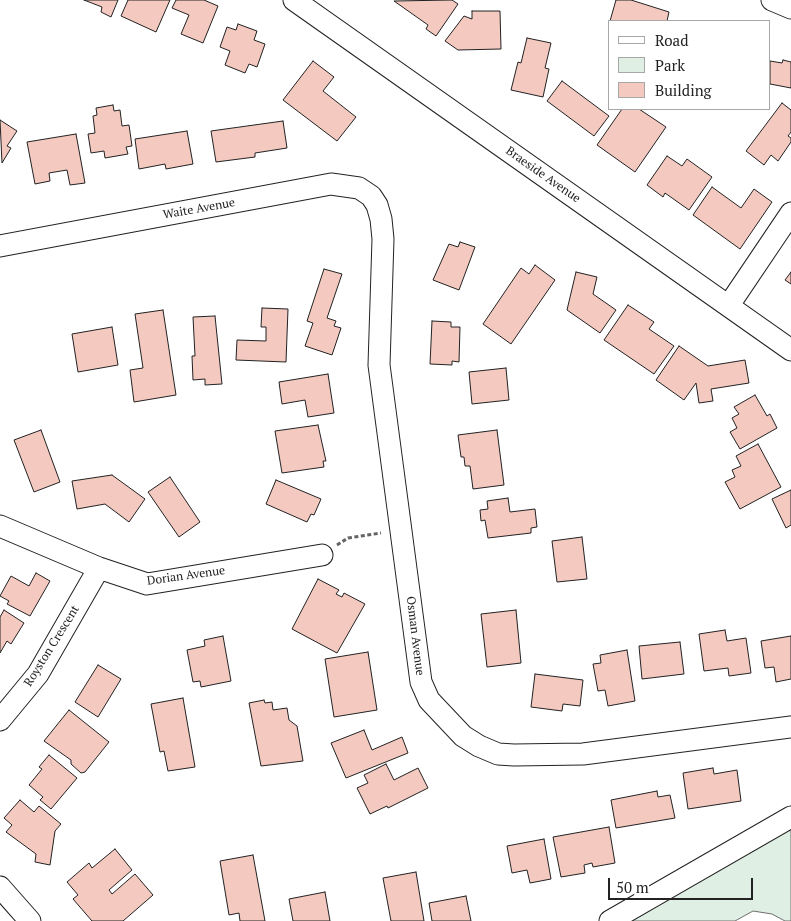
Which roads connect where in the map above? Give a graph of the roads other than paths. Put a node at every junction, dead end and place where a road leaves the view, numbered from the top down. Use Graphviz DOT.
graph roads {
  1 [pos="294,0"];
  2 [pos="772,0"];
  3 [pos="791,8"];
  4 [pos="791,213"];
  5 [pos="381,218"];
  6 [pos="0,246"];
  7 [pos="729,305"];
  8 [pos="785,346"];
  9 [pos="791,365"];
  10 [pos="0,526"];
  11 [pos="322,555"];
  12 [pos="99,568"];
  13 [pos="0,720"];
  14 [pos="791,727"];
  15 [pos="791,817"];
  16 [pos="0,887"];
  17 [pos="614,920"];
  18 [pos="30,921"];
  1 -- 7 [label="street, Braeside Avenue"];
  2 -- 3 [label="street"];
  4 -- 7 [label="street"];
  5 -- 6 [label="street, Waite Avenue"];
  5 -- 14 [label="street, Osman Avenue"];
  7 -- 8 [label="street, Braeside Avenue"];
  8 -- 9 [label="street"];
  10 -- 12 [label="street, Dorian Avenue"];
  11 -- 12 [label="street, Dorian Avenue"];
  12 -- 13 [label="street, Royston Crescent"];
  15 -- 17 [label="street"];
  16 -- 18 [label="street"];
}
